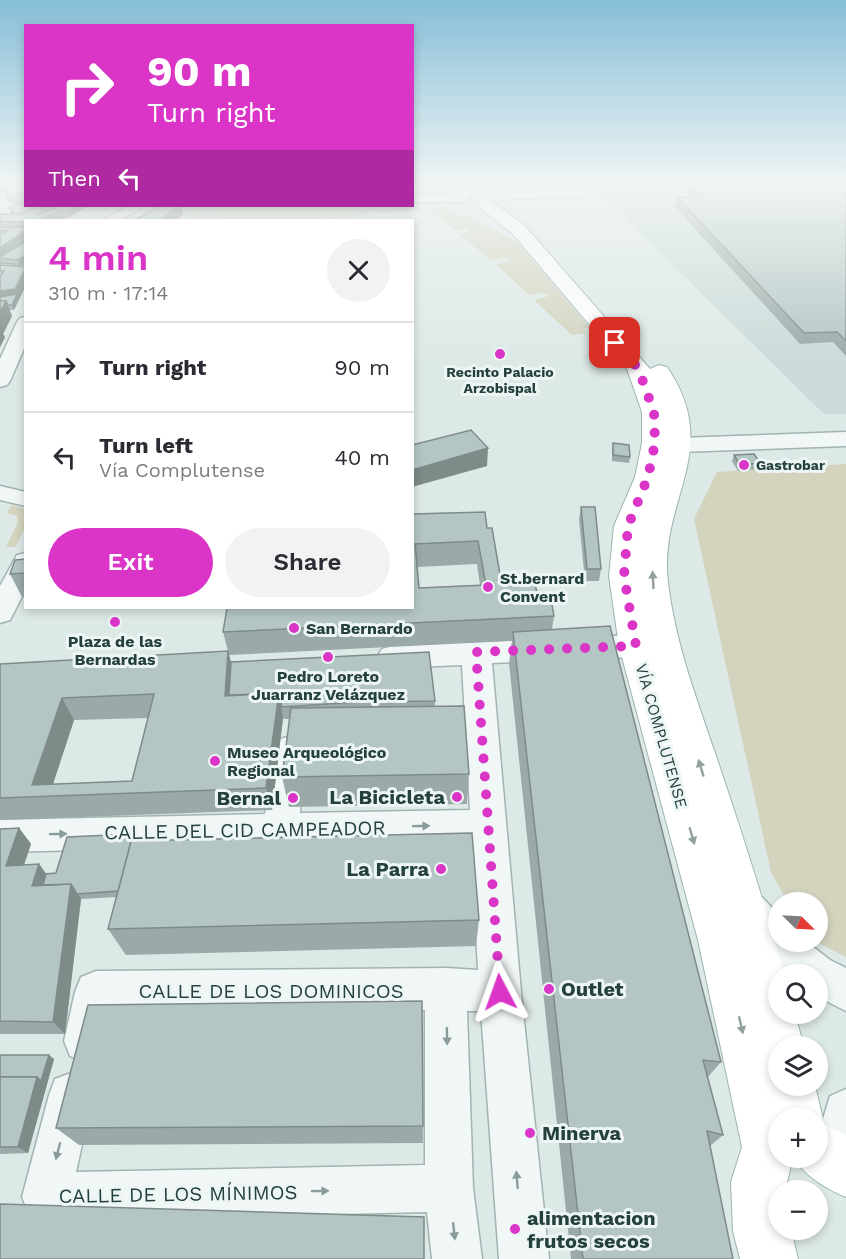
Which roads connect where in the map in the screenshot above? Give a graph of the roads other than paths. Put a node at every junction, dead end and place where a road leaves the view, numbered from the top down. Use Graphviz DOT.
graph roads {
  1 [pos="530,243"];
  2 [pos="546,243"];
  3 [pos="24,327"];
  4 [pos="0,381"];
  5 [pos="846,439"];
  6 [pos="679,446"];
  7 [pos="0,494"];
  8 [pos="24,499"];
  9 [pos="24,565"];
  10 [pos="0,613"];
  11 [pos="636,646"];
  12 [pos="476,652"];
  13 [pos="369,658"];
  14 [pos="296,727"];
  15 [pos="489,825"];
  16 [pos="280,829"];
  17 [pos="0,836"];
  18 [pos="743,903"];
  19 [pos="803,964"];
  20 [pos="828,981"];
  21 [pos="446,989"];
  22 [pos="846,990"];
  23 [pos="96,992"];
  24 [pos="500,992"];
  25 [pos="776,1036"];
  26 [pos="797,1108"];
  27 [pos="778,1168"];
  28 [pos="449,1188"];
  29 [pos="457,1259"];
  30 [pos="524,1259"];
  31 [pos="769,1259"];
  1 -- 11 [label="main road, VÍA COMPLUTENSE"];
  2 -- 6 [label="main road, VÍA COMPLUTENSE"];
  3 -- 4 [label="street"];
  5 -- 6 [label="street"];
  18 -- 6 [label="main road, VÍA COMPLUTENSE, one-way"];
  7 -- 8 [label="street"];
  9 -- 10 [label="street"];
  11 -- 12 [label="street"];
  11 -- 26 [label="main road, VÍA COMPLUTENSE, one-way"];
  12 -- 13 [label="street"];
  12 -- 15 [label="street"];
  14 -- 16 [label="street"];
  16 -- 15 [label="street, CALLE DEL CID CAMPEADOR, one-way"];
  15 -- 24 [label="street"];
  17 -- 16 [label="street, CALLE DEL CID CAMPEADOR, one-way"];
  18 -- 19 [label="street"];
  18 -- 25 [label="main road, VÍA COMPLUTENSE"];
  20 -- 22 [label="street"];
  21 -- 23 [label="street, CALLE DE LOS DOMINICOS"];
  21 -- 24 [label="street, CALLE DE LOS DOMINICOS"];
  21 -- 28 [label="street, one-way"];
  23 -- 28 [label="street, CALLE DE LOS MÍNIMOS, one-way"];
  30 -- 24 [label="street, one-way"];
  27 -- 31 [label="main road"];
  28 -- 29 [label="street, one-way"];
}
